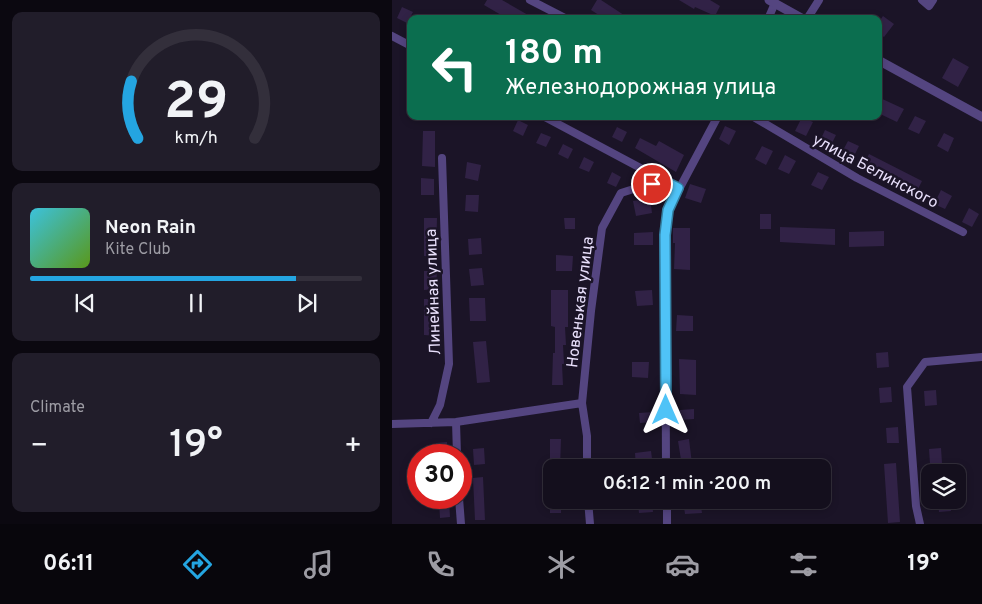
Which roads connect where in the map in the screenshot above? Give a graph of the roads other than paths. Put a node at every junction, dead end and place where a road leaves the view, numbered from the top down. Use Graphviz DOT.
graph roads {
  1 [pos="530,0"];
  2 [pos="819,0"];
  3 [pos="922,0"];
  4 [pos="933,0"];
  5 [pos="772,2"];
  6 [pos="559,15"];
  7 [pos="769,15"];
  8 [pos="796,15"];
  9 [pos="810,15"];
  10 [pos="392,36"];
  11 [pos="407,44"];
  12 [pos="882,62"];
  13 [pos="982,117"];
  14 [pos="550,120"];
  15 [pos="716,120"];
  16 [pos="759,120"];
  17 [pos="442,158"];
  18 [pos="662,180"];
  19 [pos="678,188"];
  20 [pos="963,232"];
  21 [pos="982,357"];
  22 [pos="582,403"];
  23 [pos="431,422"];
  24 [pos="456,422"];
  25 [pos="392,424"];
  26 [pos="457,444"];
  27 [pos="587,459"];
  28 [pos="666,459"];
  29 [pos="460,509"];
  30 [pos="589,509"];
  31 [pos="667,509"];
  32 [pos="461,524"];
  33 [pos="590,524"];
  34 [pos="667,524"];
  35 [pos="920,524"];
  1 -- 6 [label="street"];
  2 -- 9 [label="street"];
  3 -- 4 [label="street"];
  5 -- 7 [label="street"];
  5 -- 8 [label="street"];
  10 -- 11 [label="street"];
  12 -- 13 [label="street"];
  14 -- 18 [label="street"];
  15 -- 19 [label="street"];
  16 -- 20 [label="street, улица Белинского"];
  17 -- 23 [label="street, Линейная улица"];
  18 -- 19 [label="street"];
  18 -- 22 [label="street, Новенькая улица"];
  19 -- 28 [label="street"];
  21 -- 35 [label="street"];
  22 -- 24 [label="street"];
  22 -- 27 [label="street, Новенькая улица"];
  23 -- 24 [label="street"];
  23 -- 25 [label="street"];
  24 -- 26 [label="street"];
  29 -- 32 [label="street"];
  30 -- 33 [label="street"];
  31 -- 34 [label="street"];
}
